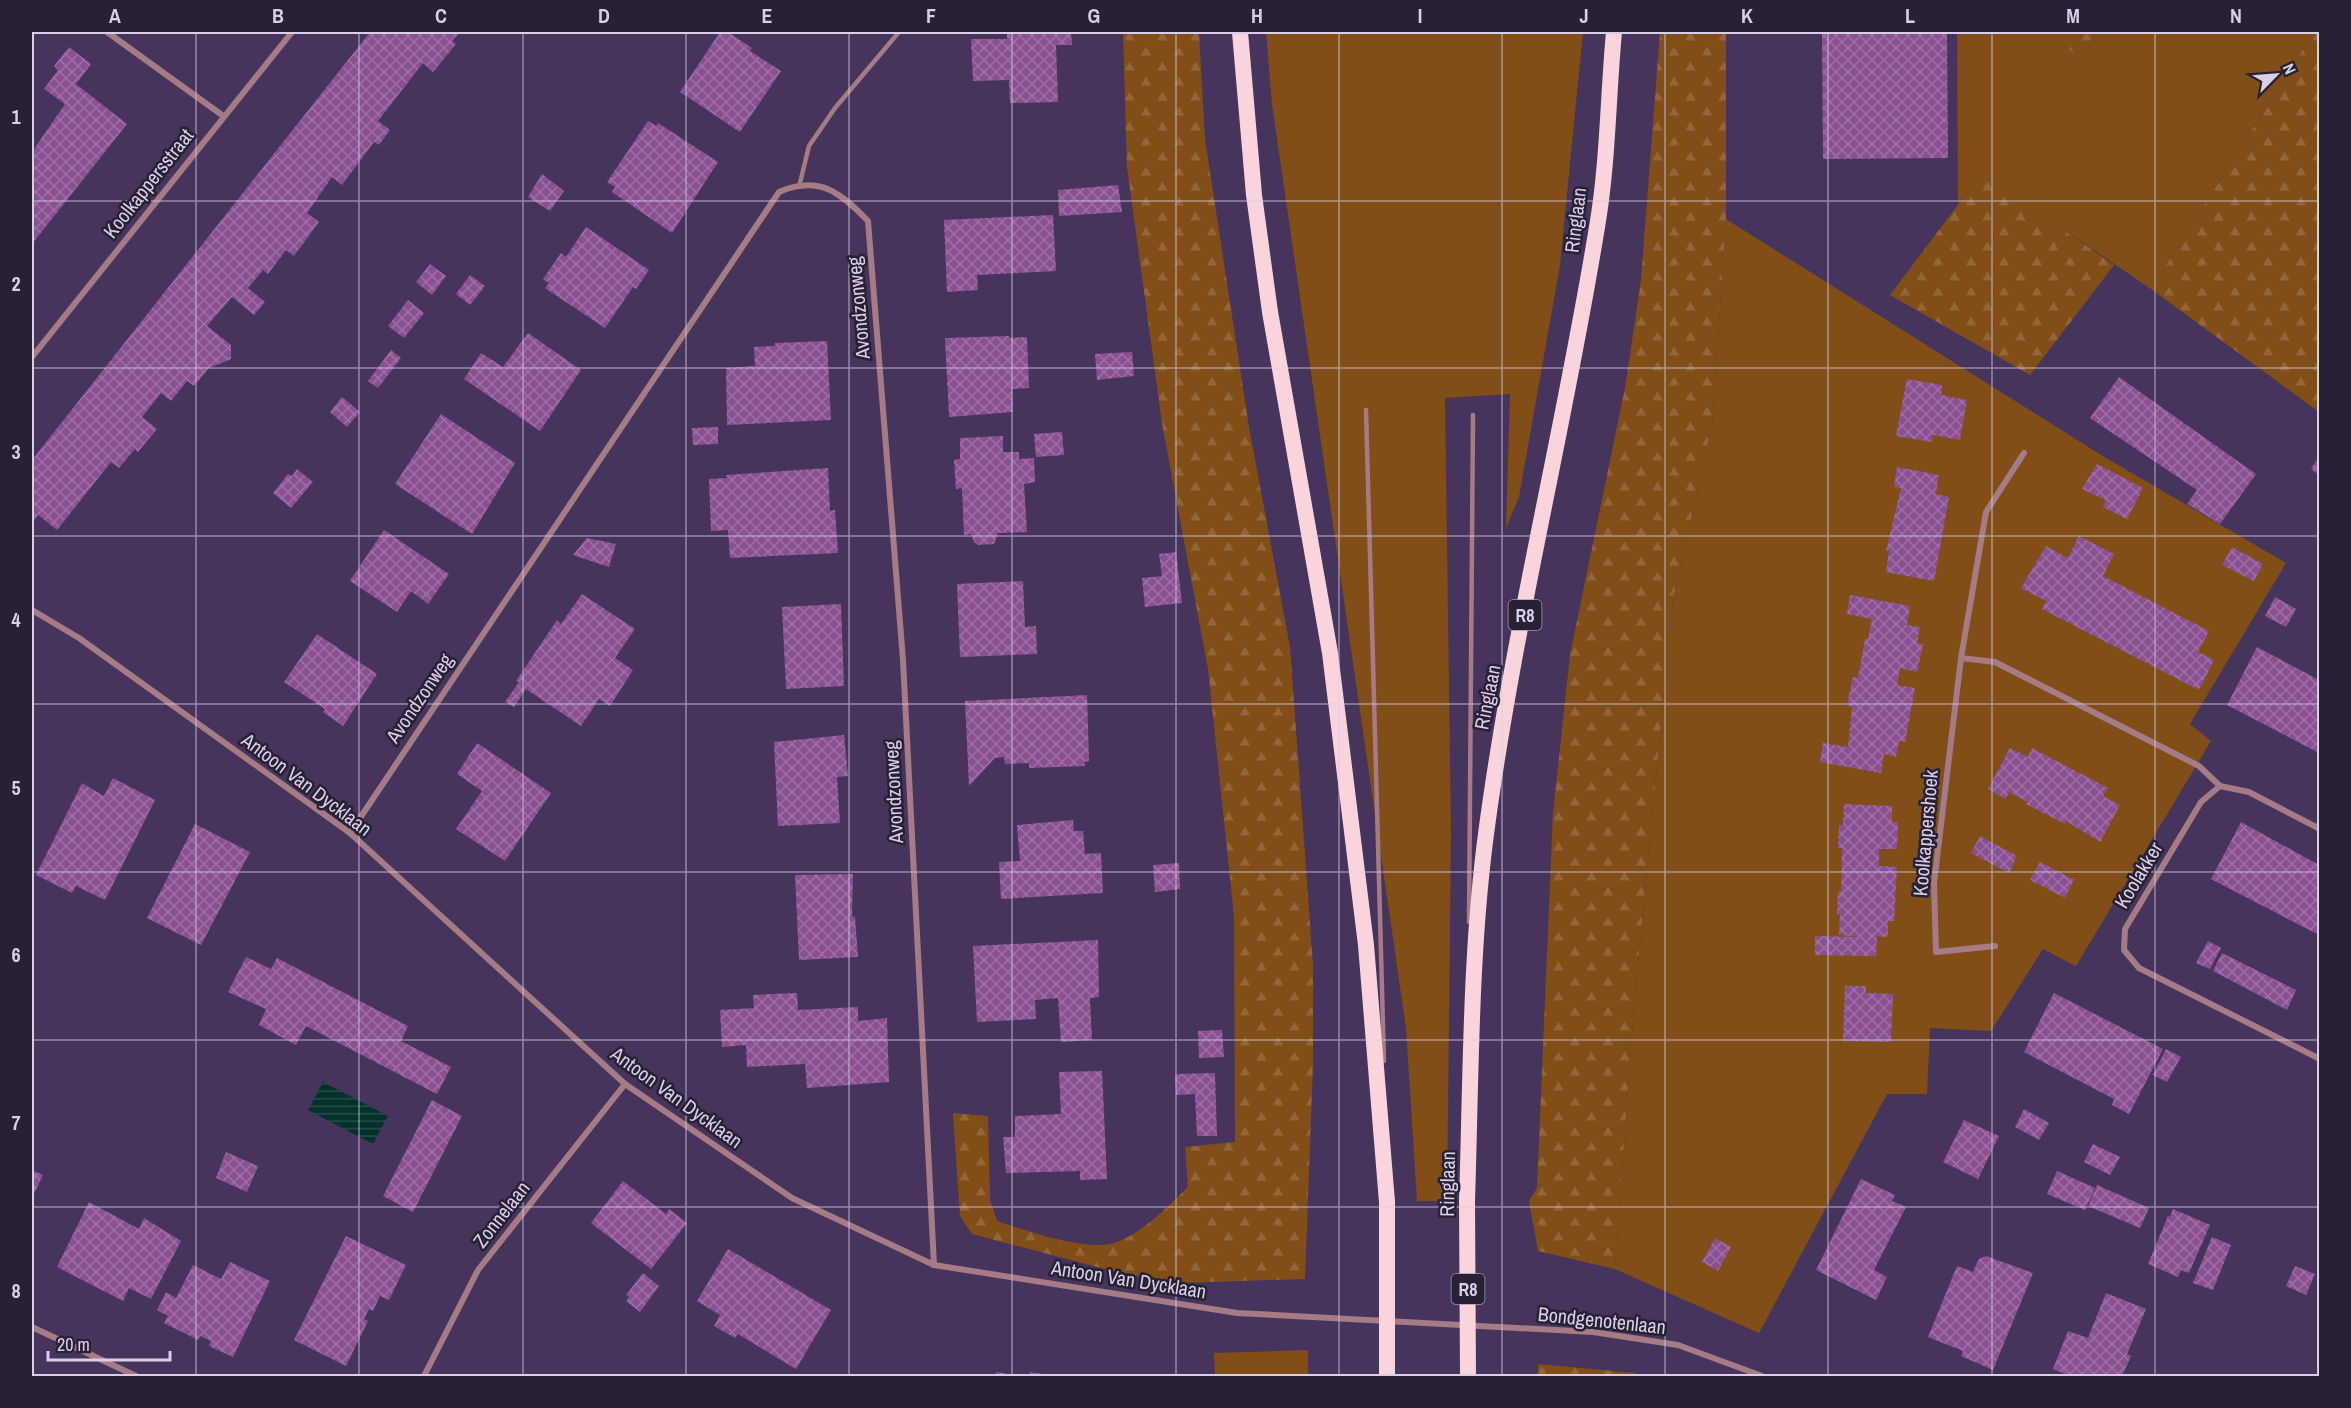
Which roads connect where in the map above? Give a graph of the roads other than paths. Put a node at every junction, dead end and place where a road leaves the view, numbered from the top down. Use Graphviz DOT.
graph roads {
  1 [pos="107,32"];
  2 [pos="292,32"];
  3 [pos="899,32"];
  4 [pos="1240,32"];
  5 [pos="1614,32"];
  6 [pos="222,115"];
  7 [pos="800,183"];
  8 [pos="32,357"];
  9 [pos="1366,410"];
  10 [pos="1473,415"];
  11 [pos="2024,453"];
  12 [pos="32,610"];
  13 [pos="1960,658"];
  14 [pos="2220,786"];
  15 [pos="2319,829"];
  16 [pos="350,833"];
  17 [pos="1469,927"];
  18 [pos="1469,939"];
  19 [pos="1995,946"];
  20 [pos="2319,1059"];
  21 [pos="625,1084"];
  22 [pos="1467,1201"];
  23 [pos="1387,1202"];
  24 [pos="934,1265"];
  25 [pos="1431,1322"];
  26 [pos="32,1327"];
  27 [pos="136,1377"];
  28 [pos="424,1377"];
  29 [pos="1386,1377"];
  30 [pos="1468,1377"];
  31 [pos="1762,1377"];
  1 -- 6 [label="street"];
  2 -- 6 [label="street, Koolkappersstraat"];
  3 -- 7 [label="lane"];
  4 -- 23 [label="highway"];
  5 -- 22 [label="highway, Ringlaan / R8"];
  6 -- 8 [label="street, Koolkappersstraat"];
  7 -- 16 [label="street, Avondzonweg"];
  7 -- 24 [label="street, Avondzonweg"];
  9 -- 23 [label="lane"];
  10 -- 17 [label="lane"];
  11 -- 13 [label="street, Koolkappershoek"];
  12 -- 16 [label="street, Antoon Van Dycklaan"];
  13 -- 14 [label="street"];
  13 -- 19 [label="street, Koolkappershoek"];
  14 -- 15 [label="street"];
  14 -- 20 [label="street, Koolakker"];
  16 -- 21 [label="street, Antoon Van Dycklaan"];
  18 -- 22 [label="lane"];
  21 -- 24 [label="street, Antoon Van Dycklaan"];
  21 -- 28 [label="street, Zonnelaan"];
  22 -- 30 [label="highway, Ringlaan / R8, bridge"];
  23 -- 29 [label="highway, bridge"];
  24 -- 25 [label="street, Antoon Van Dycklaan"];
  25 -- 31 [label="street, Bondgenotenlaan"];
  26 -- 27 [label="street"];
}
